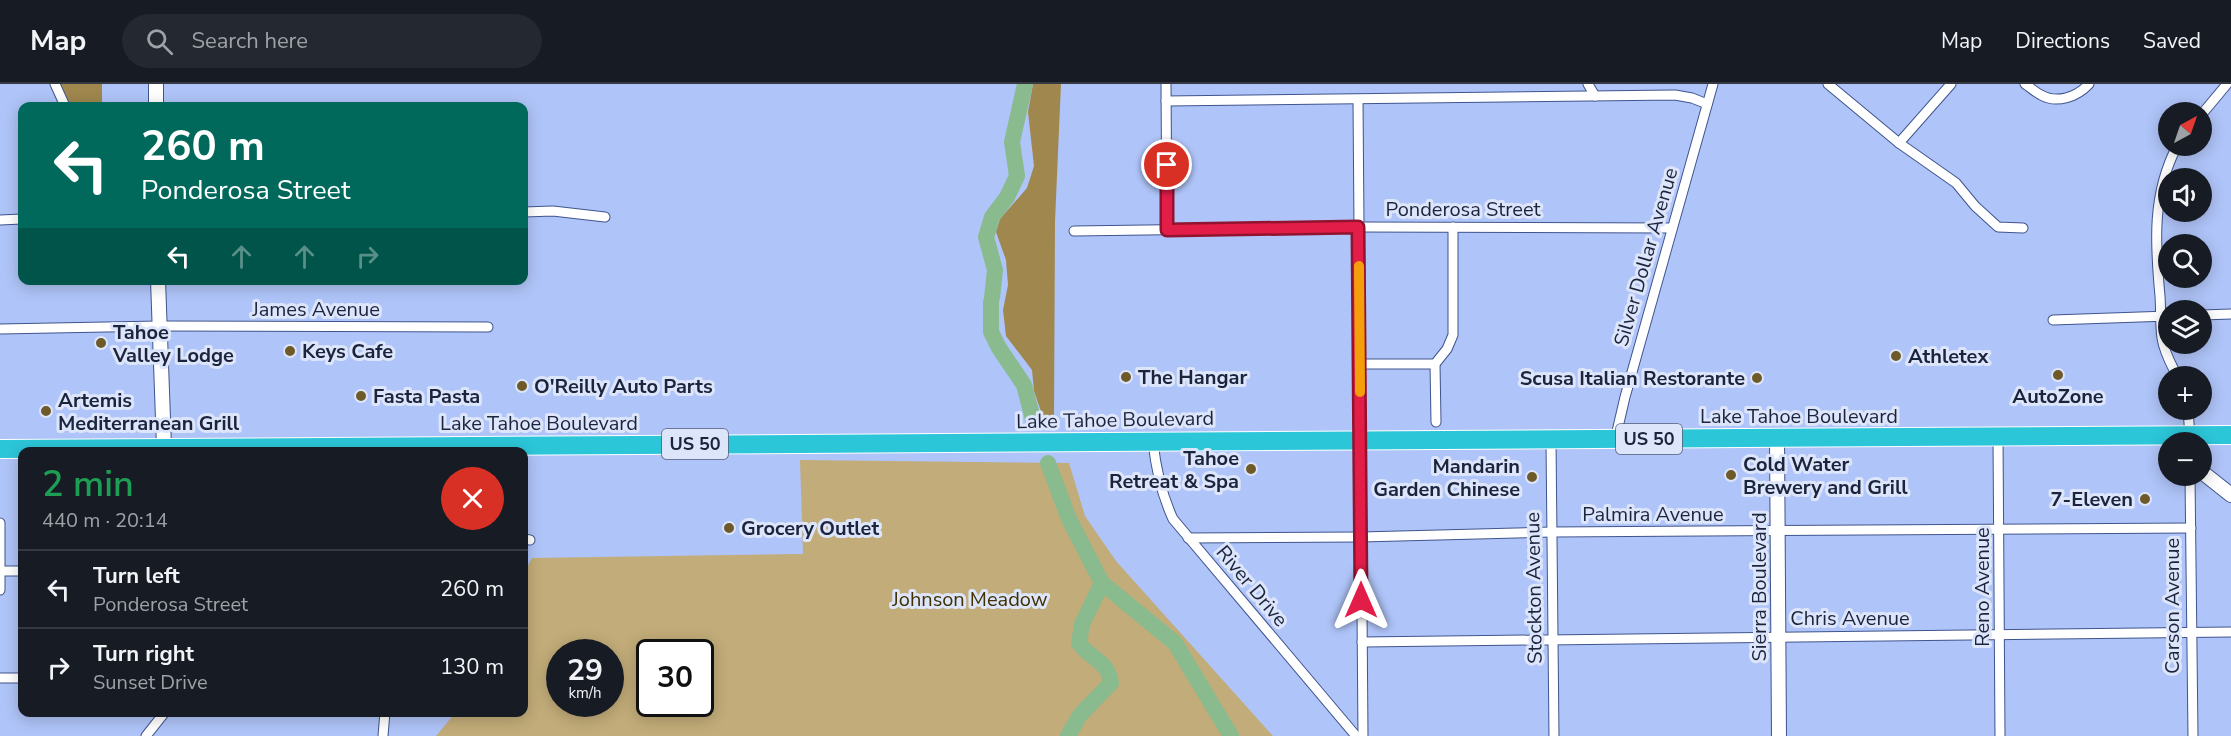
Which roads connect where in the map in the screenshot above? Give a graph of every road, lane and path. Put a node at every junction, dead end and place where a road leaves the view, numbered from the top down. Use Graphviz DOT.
graph roads {
  1 [pos="55,84"];
  2 [pos="156,84"];
  3 [pos="1166,84"];
  4 [pos="1588,84"];
  5 [pos="1713,84"];
  6 [pos="1828,84"];
  7 [pos="1951,84"];
  8 [pos="2025,84"];
  9 [pos="2089,84"];
  10 [pos="2227,84"];
  11 [pos="1595,96"];
  12 [pos="1358,100"];
  13 [pos="1166,101"];
  14 [pos="64,102"];
  15 [pos="156,102"];
  16 [pos="2212,102"];
  17 [pos="1707,104"];
  18 [pos="1899,143"];
  19 [pos="2172,156"];
  20 [pos="528,212"];
  21 [pos="605,216"];
  22 [pos="18,219"];
  23 [pos="0,220"];
  24 [pos="1358,227"];
  25 [pos="1453,227"];
  26 [pos="1672,228"];
  27 [pos="2023,228"];
  28 [pos="1167,230"];
  29 [pos="1074,231"];
  30 [pos="158,285"];
  31 [pos="2164,300"];
  32 [pos="2231,314"];
  33 [pos="2212,315"];
  34 [pos="2158,316"];
  35 [pos="2053,320"];
  36 [pos="159,326"];
  37 [pos="488,327"];
  38 [pos="0,328"];
  39 [pos="1360,364"];
  40 [pos="1435,364"];
  41 [pos="1436,422"];
  42 [pos="2231,435"];
  43 [pos="1998,437"];
  44 [pos="2212,437"];
  45 [pos="1777,438"];
  46 [pos="2158,439"];
  47 [pos="1551,440"];
  48 [pos="1615,440"];
  49 [pos="1360,441"];
  50 [pos="1153,442"];
  51 [pos="164,447"];
  52 [pos="528,448"];
  53 [pos="0,449"];
  54 [pos="18,449"];
  55 [pos="2212,480"];
  56 [pos="2190,486"];
  57 [pos="2231,495"];
  58 [pos="0,523"];
  59 [pos="2191,528"];
  60 [pos="2000,530"];
  61 [pos="1778,531"];
  62 [pos="1552,532"];
  63 [pos="1361,537"];
  64 [pos="1188,538"];
  65 [pos="18,571"];
  66 [pos="0,572"];
  67 [pos="0,591"];
  68 [pos="2192,632"];
  69 [pos="2231,632"];
  70 [pos="2000,636"];
  71 [pos="1779,637"];
  72 [pos="1553,639"];
  73 [pos="1362,642"];
  74 [pos="0,678"];
  75 [pos="18,678"];
  76 [pos="161,717"];
  77 [pos="385,717"];
  78 [pos="146,736"];
  79 [pos="383,736"];
  80 [pos="1356,736"];
  81 [pos="1363,736"];
  82 [pos="1554,736"];
  83 [pos="1779,736"];
  84 [pos="2000,736"];
  85 [pos="2193,736"];
  1 -- 14 [label="street"];
  2 -- 15 [label="street"];
  3 -- 13 [label="street"];
  4 -- 11 [label="street"];
  5 -- 17 [label="street, Silver Dollar Avenue"];
  6 -- 18 [label="street"];
  7 -- 18 [label="street"];
  8 -- 9 [label="street"];
  10 -- 16 [label="street"];
  11 -- 12 [label="street"];
  11 -- 17 [label="street"];
  12 -- 13 [label="street"];
  12 -- 24 [label="street"];
  13 -- 28 [label="street"];
  17 -- 26 [label="street, Silver Dollar Avenue"];
  18 -- 27 [label="street"];
  19 -- 31 [label="street"];
  20 -- 21 [label="street"];
  22 -- 23 [label="street"];
  24 -- 25 [label="street, Ponderosa Street"];
  24 -- 28 [label="street, Ponderosa Street"];
  24 -- 39 [label="street"];
  25 -- 26 [label="street, Ponderosa Street"];
  25 -- 40 [label="street"];
  26 -- 48 [label="street, Silver Dollar Avenue"];
  28 -- 29 [label="street, Ponderosa Street"];
  30 -- 36 [label="street"];
  32 -- 33 [label="street"];
  34 -- 35 [label="street"];
  36 -- 37 [label="street, James Avenue"];
  36 -- 38 [label="street, James Avenue"];
  36 -- 51 [label="street"];
  39 -- 40 [label="street"];
  39 -- 49 [label="street"];
  40 -- 41 [label="street"];
  42 -- 44 [label="highway, Lake Tahoe Boulevard / US 50"];
  43 -- 45 [label="highway, Lake Tahoe Boulevard / US 50"];
  43 -- 46 [label="highway, Lake Tahoe Boulevard / US 50"];
  43 -- 60 [label="street, Reno Avenue"];
  45 -- 48 [label="highway, Lake Tahoe Boulevard / US 50"];
  45 -- 61 [label="street, Sierra Boulevard"];
  47 -- 48 [label="highway, Lake Tahoe Boulevard / US 50"];
  47 -- 49 [label="highway, Lake Tahoe Boulevard / US 50"];
  47 -- 62 [label="street, Stockton Avenue"];
  49 -- 50 [label="highway, Lake Tahoe Boulevard / US 50"];
  49 -- 63 [label="street"];
  50 -- 52 [label="highway, Lake Tahoe Boulevard / US 50"];
  50 -- 64 [label="street, River Drive"];
  53 -- 54 [label="highway, Lake Tahoe Boulevard / US 50"];
  55 -- 57 [label="street"];
  56 -- 59 [label="street, Carson Avenue"];
  58 -- 66 [label="street"];
  59 -- 60 [label="street, Palmira Avenue"];
  59 -- 68 [label="street, Carson Avenue"];
  60 -- 61 [label="street, Palmira Avenue"];
  60 -- 70 [label="street, Reno Avenue"];
  61 -- 62 [label="street, Palmira Avenue"];
  61 -- 71 [label="street, Sierra Boulevard"];
  62 -- 63 [label="street, Palmira Avenue"];
  62 -- 72 [label="street, Stockton Avenue"];
  63 -- 64 [label="street, Palmira Avenue"];
  63 -- 73 [label="street"];
  64 -- 80 [label="street, River Drive"];
  65 -- 66 [label="street"];
  66 -- 67 [label="street"];
  68 -- 69 [label="street, Chris Avenue"];
  68 -- 70 [label="street, Chris Avenue"];
  68 -- 85 [label="street, Carson Avenue"];
  70 -- 71 [label="street, Chris Avenue"];
  70 -- 84 [label="street, Reno Avenue"];
  71 -- 72 [label="street, Chris Avenue"];
  71 -- 83 [label="street, Sierra Boulevard"];
  72 -- 73 [label="street, Chris Avenue"];
  72 -- 82 [label="street, Stockton Avenue"];
  73 -- 81 [label="street"];
  74 -- 75 [label="street"];
  76 -- 78 [label="street"];
  77 -- 79 [label="street"];
}
